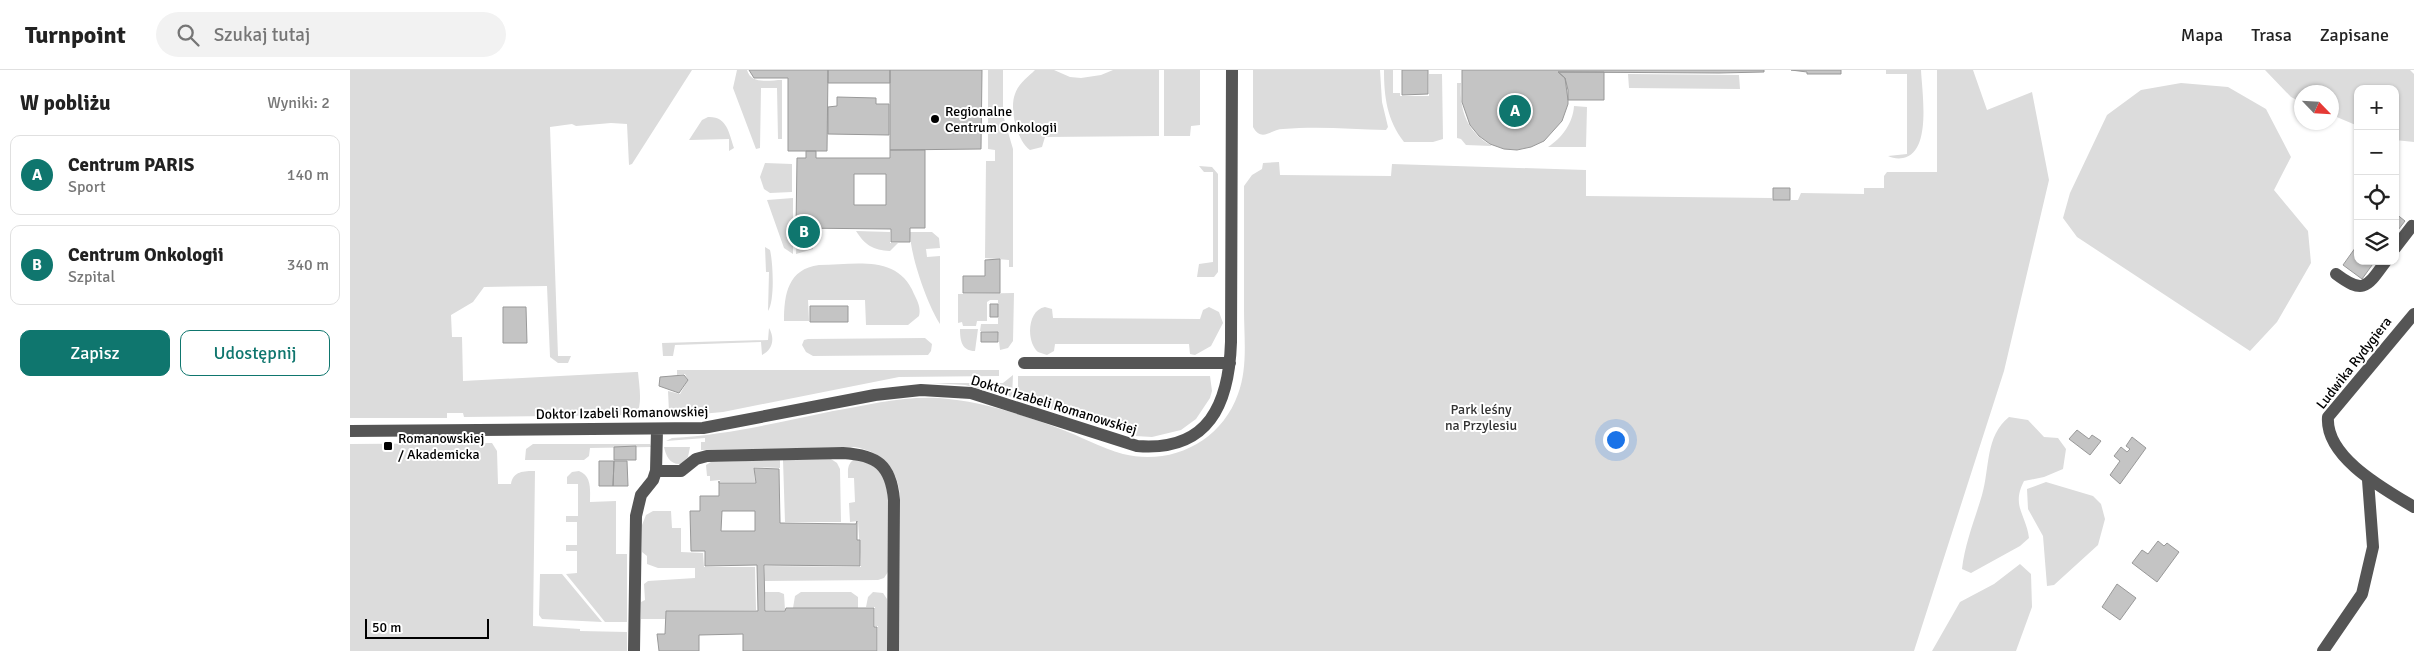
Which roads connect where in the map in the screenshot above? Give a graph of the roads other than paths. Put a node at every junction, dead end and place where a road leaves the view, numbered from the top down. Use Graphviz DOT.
graph roads {
  1 [pos="1232,70"];
  2 [pos="2414,227"];
  3 [pos="2399,243"];
  4 [pos="2383,265"];
  5 [pos="2336,274"];
  6 [pos="2414,314"];
  7 [pos="1230,362"];
  8 [pos="1024,363"];
  9 [pos="657,430"];
  10 [pos="350,431"];
  11 [pos="656,471"];
  12 [pos="2368,480"];
  13 [pos="2414,507"];
  14 [pos="634,651"];
  15 [pos="893,651"];
  16 [pos="2323,651"];
  1 -- 7 [label="street, Doktor Izabeli Romanowskiej"];
  2 -- 3 [label="street"];
  4 -- 5 [label="street"];
  6 -- 12 [label="street, Ludwika Rydygiera"];
  7 -- 8 [label="street"];
  7 -- 9 [label="street, Doktor Izabeli Romanowskiej"];
  9 -- 10 [label="street, Doktor Izabeli Romanowskiej"];
  9 -- 11 [label="street"];
  11 -- 14 [label="street"];
  11 -- 15 [label="street"];
  12 -- 13 [label="street"];
  12 -- 16 [label="street"];
}
